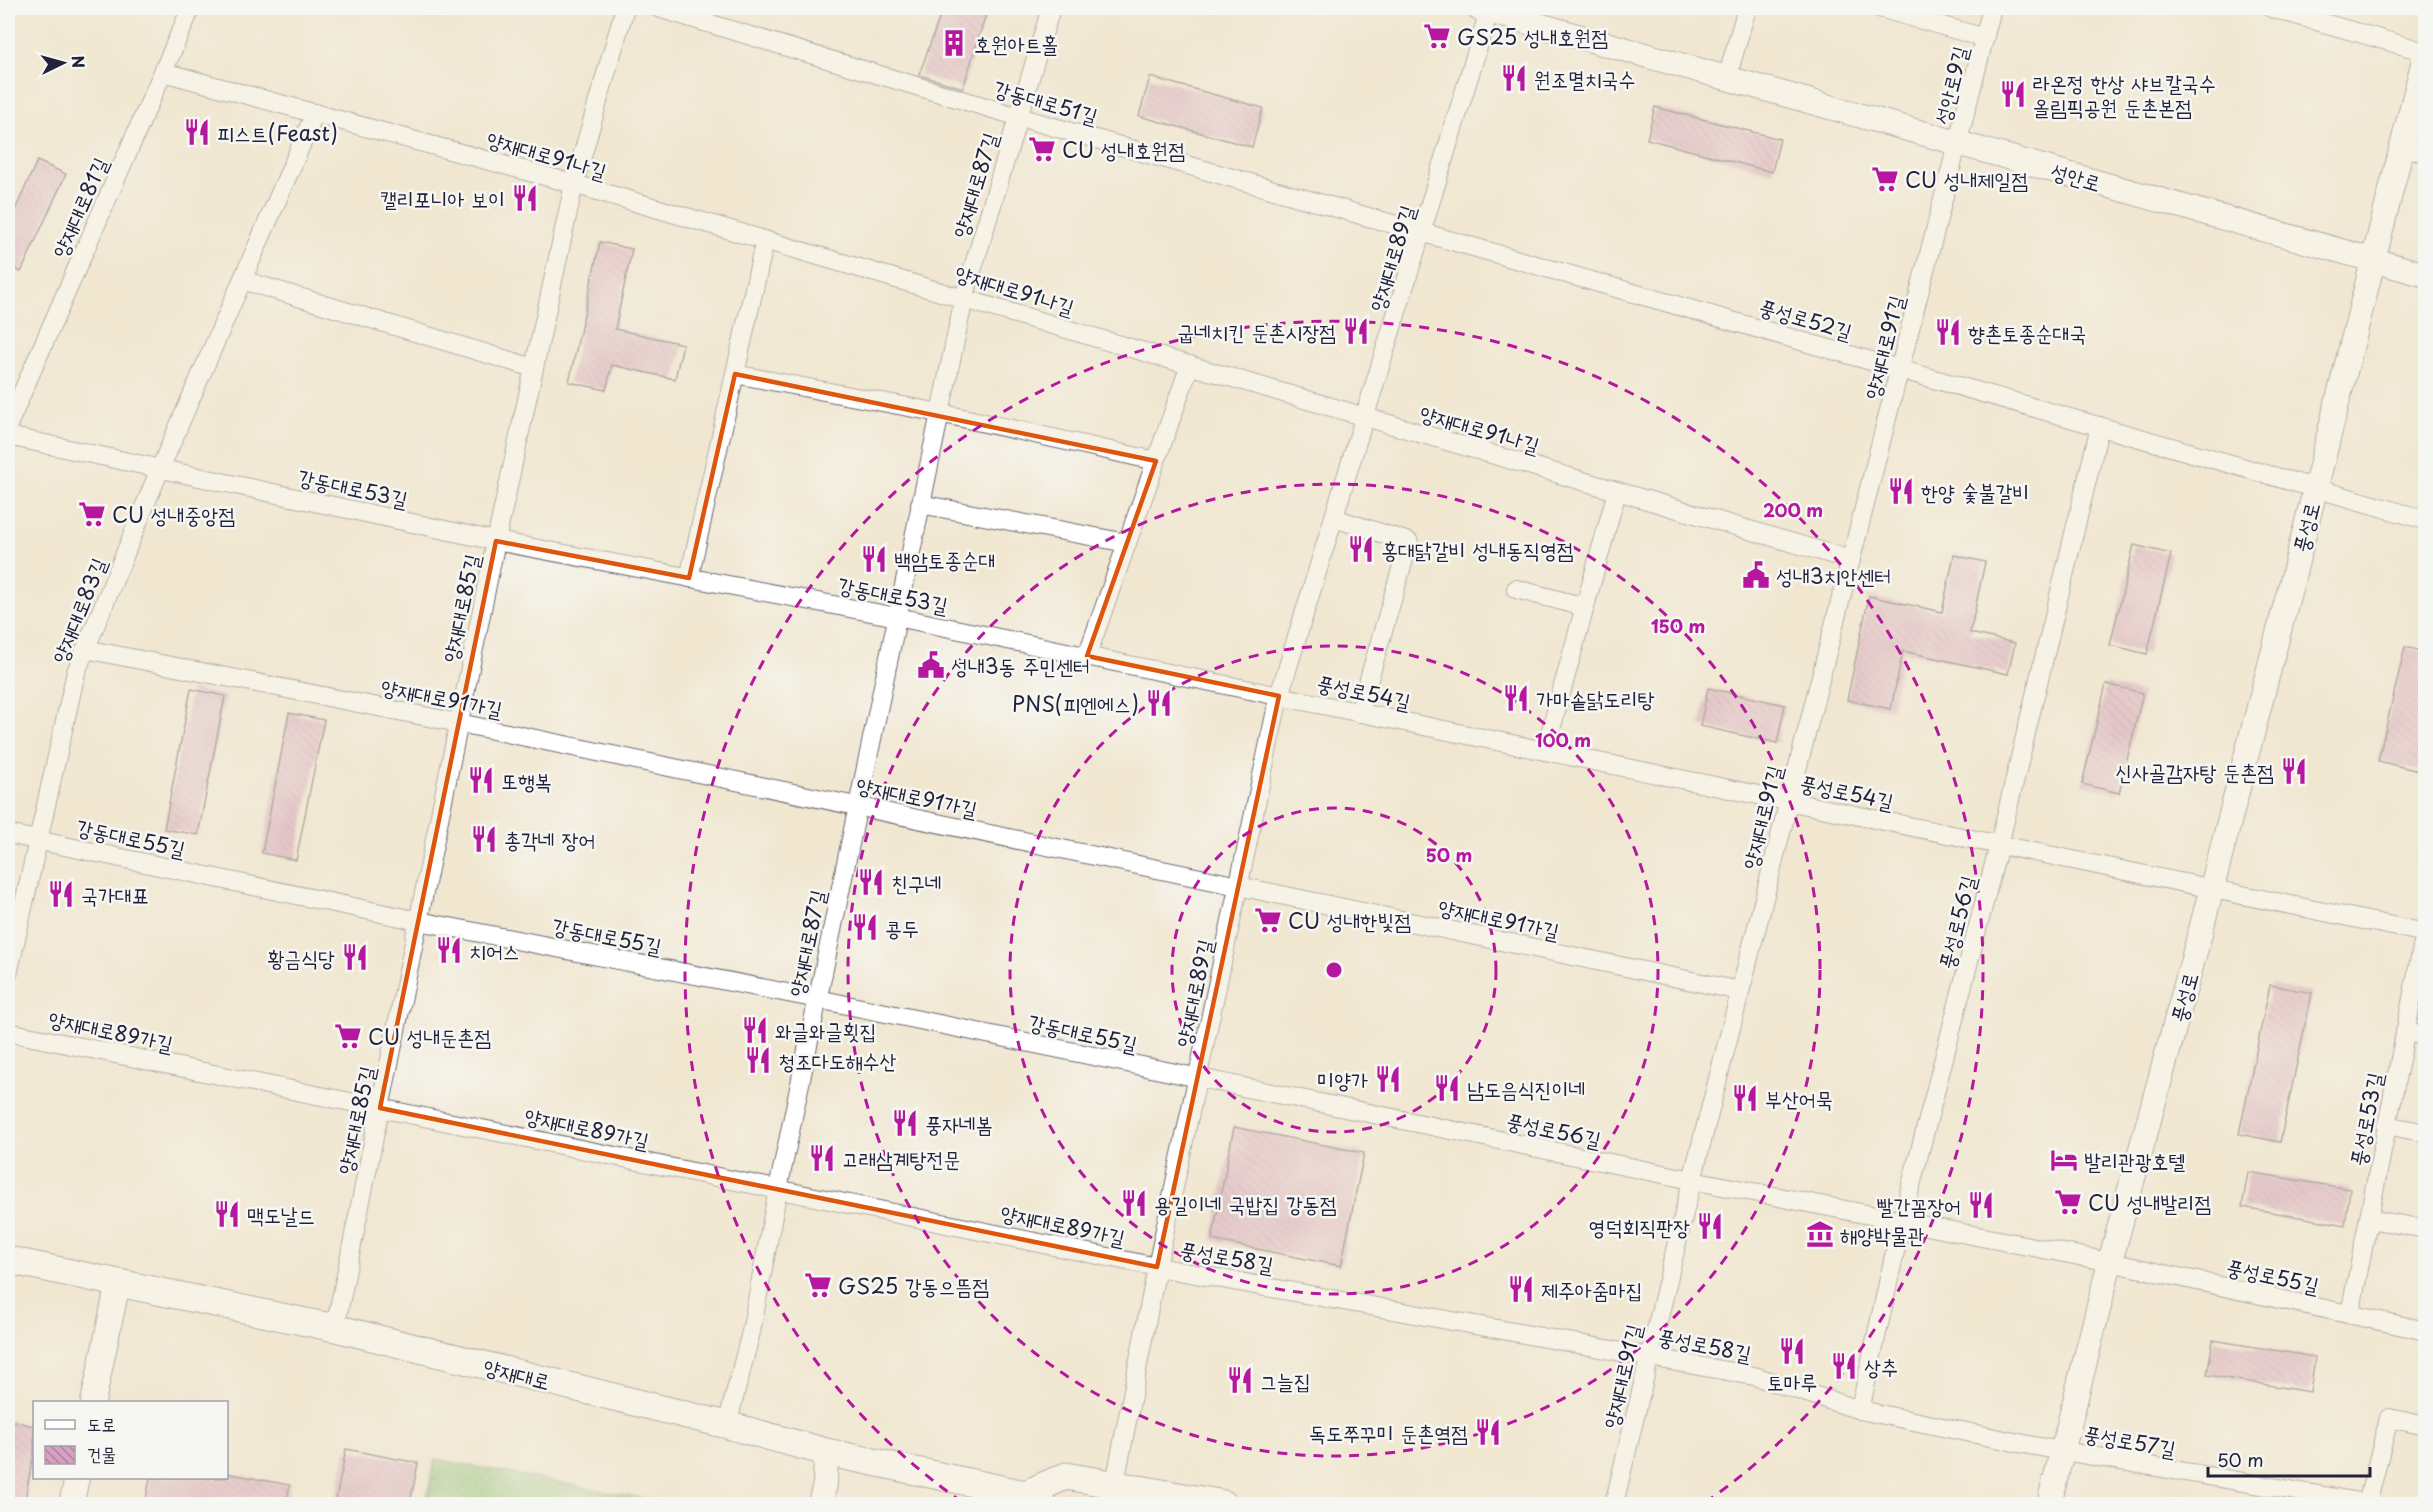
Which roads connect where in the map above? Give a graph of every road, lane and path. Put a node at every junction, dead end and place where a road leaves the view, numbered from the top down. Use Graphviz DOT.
graph roads {
  1 [pos="191,8"];
  2 [pos="624,8"];
  3 [pos="658,8"];
  4 [pos="1051,8"];
  5 [pos="1747,8"];
  6 [pos="1879,8"];
  7 [pos="1992,8"];
  8 [pos="2271,8"];
  9 [pos="1486,9"];
  10 [pos="1985,38"];
  11 [pos="2426,52"];
  12 [pos="163,72"];
  13 [pos="1727,78"];
  14 [pos="315,113"];
  15 [pos="1019,117"];
  16 [pos="1958,143"];
  17 [pos="2402,147"];
  18 [pos="2426,153"];
  19 [pos="574,184"];
  20 [pos="1423,232"];
  21 [pos="765,240"];
  22 [pos="2373,259"];
  23 [pos="2426,275"];
  24 [pos="242,280"];
  25 [pos="964,298"];
  26 [pos="1190,365"];
  27 [pos="534,368"];
  28 [pos="1900,368"];
  29 [pos="735,374"];
  30 [pos="940,413"];
  31 [pos="1366,417"];
  32 [pos="8,425"];
  33 [pos="2100,426"];
  34 [pos="8,436"];
  35 [pos="1156,461"];
  36 [pos="160,469"];
  37 [pos="2315,489"];
  38 [pos="1617,491"];
  39 [pos="920,504"];
  40 [pos="1334,518"];
  41 [pos="2426,520"];
  42 [pos="496,542"];
  43 [pos="1127,543"];
  44 [pos="1851,560"];
  45 [pos="689,578"];
  46 [pos="1516,590"];
  47 [pos="1585,607"];
  48 [pos="897,617"];
  49 [pos="85,649"];
  50 [pos="1087,656"];
  51 [pos="1279,696"];
  52 [pos="1359,713"];
  53 [pos="459,723"];
  54 [pos="1545,751"];
  55 [pos="1788,802"];
  56 [pos="857,807"];
  57 [pos="8,834"];
  58 [pos="39,840"];
  59 [pos="1999,845"];
  60 [pos="1239,886"];
  61 [pos="2211,890"];
  62 [pos="419,921"];
  63 [pos="2425,931"];
  64 [pos="8,974"];
  65 [pos="1740,992"];
  66 [pos="818,999"];
  67 [pos="8,1032"];
  68 [pos="2405,1032"];
  69 [pos="2426,1036"];
  70 [pos="1197,1079"];
  71 [pos="380,1108"];
  72 [pos="2386,1125"];
  73 [pos="2426,1133"];
  74 [pos="1692,1180"];
  75 [pos="778,1189"];
  76 [pos="2369,1219"];
  77 [pos="1902,1220"];
  78 [pos="2426,1229"];
  79 [pos="8,1260"];
  80 [pos="2110,1262"];
  81 [pos="1157,1267"];
  82 [pos="118,1283"];
  83 [pos="2350,1314"];
  84 [pos="335,1328"];
  85 [pos="2426,1330"];
  86 [pos="1648,1356"];
  87 [pos="93,1401"];
  88 [pos="1860,1410"];
  89 [pos="727,1425"];
  90 [pos="2426,1426"];
  91 [pos="825,1452"];
  92 [pos="2063,1452"];
  93 [pos="77,1479"];
  94 [pos="1115,1483"];
  95 [pos="1033,1499"];
  96 [pos="71,1504"];
  97 [pos="820,1504"];
  98 [pos="1224,1504"];
  99 [pos="1614,1504"];
  100 [pos="2049,1504"];
  101 [pos="2369,1504"];
  1 -- 12 [label="street, 양재대로81길"];
  2 -- 19 [label="street, 양재대로85길"];
  3 -- 15 [label="street, 강동대로51길"];
  4 -- 15 [label="street, 양재대로87길"];
  5 -- 13 [label="street"];
  6 -- 10 [label="street, 성안로9길"];
  7 -- 10 [label="street, 성안로9길"];
  8 -- 11 [label="street"];
  9 -- 13 [label="street, 성안로"];
  9 -- 20 [label="street, 양재대로89길"];
  10 -- 16 [label="street, 성안로9길"];
  11 -- 17 [label="street, 풍성로"];
  12 -- 14 [label="street, 양재대로91나길"];
  12 -- 32 [label="street, 양재대로81길"];
  13 -- 16 [label="street, 성안로"];
  14 -- 19 [label="street, 양재대로91나길"];
  14 -- 24 [label="street, 양재대로83길"];
  15 -- 20 [label="street, 강동대로51길"];
  15 -- 25 [label="street, 양재대로87길"];
  16 -- 22 [label="street, 성안로"];
  16 -- 28 [label="street, 양재대로91길"];
  17 -- 18 [label="street"];
  17 -- 22 [label="street, 풍성로"];
  19 -- 21 [label="street, 양재대로91나길"];
  19 -- 27 [label="street, 양재대로85길"];
  20 -- 28 [label="street, 풍성로52길"];
  20 -- 31 [label="street, 양재대로89길"];
  21 -- 25 [label="street, 양재대로91나길"];
  21 -- 29 [label="street"];
  22 -- 23 [label="street, 성안로"];
  22 -- 37 [label="street, 풍성로"];
  24 -- 27 [label="street"];
  24 -- 36 [label="street, 양재대로83길"];
  25 -- 26 [label="street, 양재대로91나길"];
  25 -- 30 [label="street, 양재대로87길"];
  26 -- 31 [label="street, 양재대로91나길"];
  26 -- 35 [label="street"];
  27 -- 42 [label="street, 양재대로85길"];
  28 -- 33 [label="street, 풍성로52길"];
  28 -- 44 [label="street, 양재대로91길"];
  29 -- 30 [label="street"];
  29 -- 45 [label="street"];
  30 -- 35 [label="street"];
  30 -- 39 [label="street, 양재대로87길"];
  31 -- 38 [label="street, 양재대로91나길"];
  31 -- 40 [label="street, 양재대로89길"];
  33 -- 37 [label="street, 풍성로52길"];
  33 -- 59 [label="street"];
  34 -- 36 [label="street, 강동대로53길"];
  35 -- 43 [label="street"];
  36 -- 42 [label="street, 강동대로53길"];
  36 -- 49 [label="street, 양재대로83길"];
  37 -- 41 [label="street, 풍성로"];
  37 -- 61 [label="street, 풍성로"];
  38 -- 44 [label="street, 양재대로91나길"];
  38 -- 47 [label="street"];
  39 -- 43 [label="street"];
  39 -- 48 [label="street, 양재대로87길"];
  40 -- 51 [label="street, 양재대로89길"];
  40 -- 52 [label="street"];
  42 -- 45 [label="street, 강동대로53길"];
  42 -- 53 [label="street, 양재대로85길"];
  43 -- 50 [label="street"];
  44 -- 55 [label="street, 양재대로91길"];
  45 -- 48 [label="street, 강동대로53길"];
  46 -- 47 [label="street"];
  47 -- 54 [label="street"];
  48 -- 50 [label="street, 강동대로53길"];
  48 -- 56 [label="street, 양재대로87길"];
  49 -- 53 [label="street, 양재대로91가길"];
  49 -- 58 [label="street, 양재대로83길"];
  50 -- 51 [label="street, 강동대로53길"];
  51 -- 52 [label="street, 풍성로54길"];
  51 -- 60 [label="street, 양재대로89길"];
  52 -- 54 [label="street, 풍성로54길"];
  53 -- 56 [label="street, 양재대로91가길"];
  53 -- 62 [label="street, 양재대로85길"];
  54 -- 55 [label="street, 풍성로54길"];
  55 -- 59 [label="street, 풍성로54길"];
  55 -- 65 [label="street, 양재대로91길"];
  56 -- 60 [label="street, 양재대로91가길"];
  56 -- 66 [label="street, 양재대로87길"];
  57 -- 58 [label="street, 강동대로55길"];
  58 -- 62 [label="street, 강동대로55길"];
  58 -- 64 [label="street, 양재대로83길"];
  59 -- 61 [label="street, 풍성로54길"];
  59 -- 77 [label="street, 풍성로56길"];
  60 -- 65 [label="street, 양재대로91가길"];
  60 -- 70 [label="street, 양재대로89길"];
  61 -- 63 [label="street, 풍성로53길"];
  61 -- 80 [label="street, 풍성로"];
  62 -- 66 [label="street, 강동대로55길"];
  62 -- 71 [label="street, 양재대로85길"];
  63 -- 68 [label="street, 풍성로53길"];
  65 -- 74 [label="street, 양재대로91길"];
  66 -- 70 [label="street, 강동대로55길"];
  66 -- 75 [label="street, 양재대로87길"];
  67 -- 71 [label="street, 양재대로89가길"];
  68 -- 69 [label="street"];
  68 -- 72 [label="street, 풍성로53길"];
  70 -- 74 [label="street, 풍성로56길"];
  70 -- 81 [label="street, 양재대로89길"];
  71 -- 75 [label="street, 양재대로89가길"];
  71 -- 84 [label="street, 양재대로85길"];
  72 -- 73 [label="street"];
  72 -- 76 [label="street, 풍성로53길"];
  74 -- 77 [label="street, 풍성로56길"];
  74 -- 86 [label="street, 양재대로91길"];
  75 -- 81 [label="street, 양재대로89가길"];
  75 -- 89 [label="street, 양재대로87길"];
  76 -- 78 [label="street"];
  76 -- 83 [label="street, 풍성로53길"];
  77 -- 80 [label="street, 풍성로56길"];
  77 -- 88 [label="street, 풍성로56길"];
  79 -- 82 [label="main road, 양재대로"];
  80 -- 83 [label="street, 풍성로55길"];
  80 -- 92 [label="street, 풍성로"];
  81 -- 86 [label="street, 풍성로58길"];
  81 -- 94 [label="street, 양재대로89길"];
  82 -- 84 [label="main road, 양재대로"];
  82 -- 87 [label="street"];
  83 -- 85 [label="street, 풍성로55길"];
  84 -- 89 [label="main road, 양재대로"];
  86 -- 88 [label="street, 풍성로58길"];
  86 -- 99 [label="street, 양재대로91길"];
  88 -- 92 [label="street, 풍성로58길"];
  89 -- 91 [label="main road, 양재대로"];
  90 -- 101 [label="street, 풍성로57길"];
  91 -- 95 [label="main road, 양재대로"];
  91 -- 97 [label="street"];
  92 -- 100 [label="street, 풍성로"];
  92 -- 101 [label="street, 풍성로57길"];
  93 -- 96 [label="street"];
  94 -- 95 [label="main road, 양재대로"];
  94 -- 98 [label="main road, 양재대로"];
}
